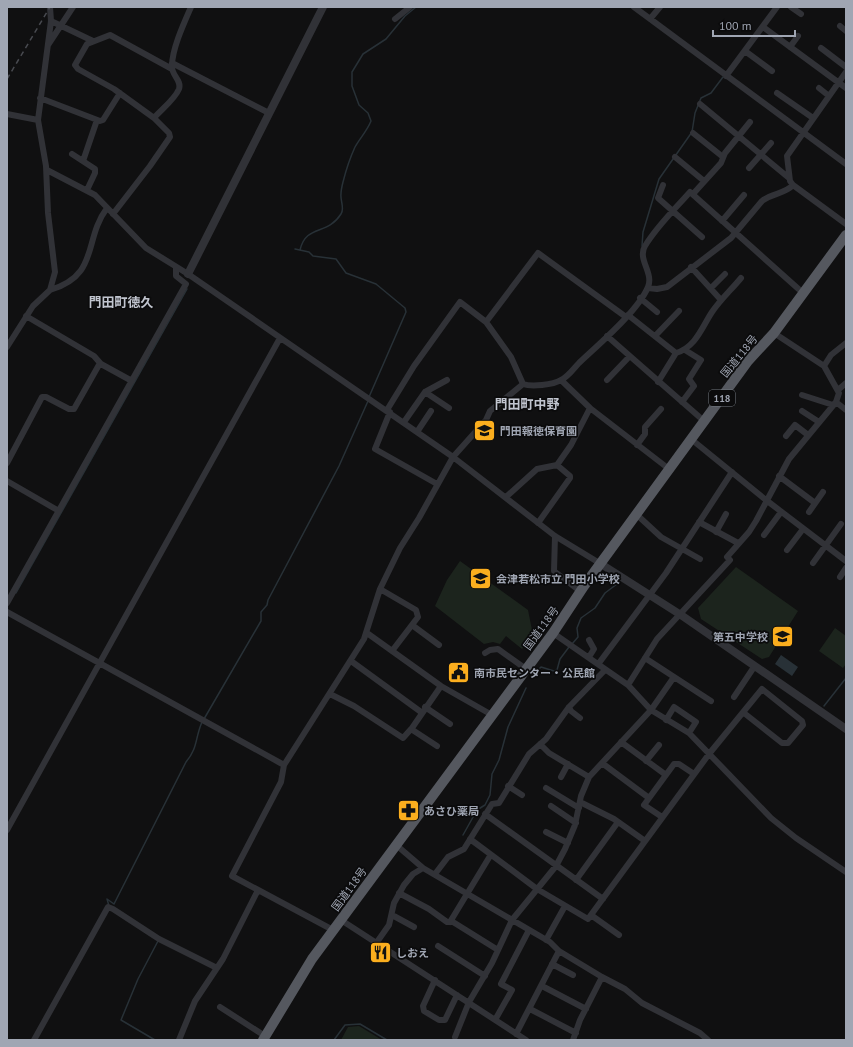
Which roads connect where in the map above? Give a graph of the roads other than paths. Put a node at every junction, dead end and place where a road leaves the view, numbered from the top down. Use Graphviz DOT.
graph roads {
  1 [pos="50,7"];
  2 [pos="73,7"];
  3 [pos="323,7"];
  4 [pos="410,7"];
  5 [pos="634,7"];
  6 [pos="660,7"];
  7 [pos="777,7"];
  8 [pos="791,7"];
  9 [pos="189,8"];
  10 [pos="801,14"];
  11 [pos="395,18"];
  12 [pos="650,19"];
  13 [pos="52,21"];
  14 [pos="62,26"];
  15 [pos="840,26"];
  16 [pos="763,27"];
  17 [pos="846,31"];
  18 [pos="798,36"];
  19 [pos="93,42"];
  20 [pos="48,45"];
  21 [pos="790,47"];
  22 [pos="821,48"];
  23 [pos="745,51"];
  24 [pos="172,66"];
  25 [pos="846,67"];
  26 [pos="772,71"];
  27 [pos="846,72"];
  28 [pos="726,76"];
  29 [pos="839,82"];
  30 [pos="819,88"];
  31 [pos="846,88"];
  32 [pos="120,93"];
  33 [pos="777,93"];
  34 [pos="829,96"];
  35 [pos="40,98"];
  36 [pos="700,104"];
  37 [pos="269,113"];
  38 [pos="7,114"];
  39 [pos="154,118"];
  40 [pos="813,118"];
  41 [pos="38,120"];
  42 [pos="97,120"];
  43 [pos="750,122"];
  44 [pos="802,132"];
  45 [pos="693,133"];
  46 [pos="738,136"];
  47 [pos="771,142"];
  48 [pos="72,154"];
  49 [pos="761,154"];
  50 [pos="675,157"];
  51 [pos="723,157"];
  52 [pos="83,161"];
  53 [pos="846,164"];
  54 [pos="749,168"];
  55 [pos="47,170"];
  56 [pos="789,178"];
  57 [pos="704,182"];
  58 [pos="662,185"];
  59 [pos="793,185"];
  60 [pos="87,190"];
  61 [pos="693,194"];
  62 [pos="744,195"];
  63 [pos="107,208"];
  64 [pos="673,212"];
  65 [pos="113,214"];
  66 [pos="722,221"];
  67 [pos="846,224"];
  68 [pos="735,233"];
  69 [pos="846,235"];
  70 [pos="702,237"];
  71 [pos="176,267"];
  72 [pos="691,268"];
  73 [pos="188,274"];
  74 [pos="725,274"];
  75 [pos="741,278"];
  76 [pos="648,288"];
  77 [pos="711,288"];
  78 [pos="50,290"];
  79 [pos="803,293"];
  80 [pos="640,298"];
  81 [pos="721,300"];
  82 [pos="679,311"];
  83 [pos="657,312"];
  84 [pos="26,316"];
  85 [pos="627,316"];
  86 [pos="486,322"];
  87 [pos="774,333"];
  88 [pos="607,336"];
  89 [pos="655,336"];
  90 [pos="280,338"];
  91 [pos="846,343"];
  92 [pos="7,347"];
  93 [pos="685,350"];
  94 [pos="676,353"];
  95 [pos="629,356"];
  96 [pos="100,363"];
  97 [pos="824,366"];
  98 [pos="447,380"];
  99 [pos="561,380"];
  100 [pos="607,380"];
  101 [pos="132,381"];
  102 [pos="658,382"];
  103 [pos="523,384"];
  104 [pos="846,384"];
  105 [pos="838,390"];
  106 [pos="425,392"];
  107 [pos="802,395"];
  108 [pos="682,402"];
  109 [pos="835,404"];
  110 [pos="449,408"];
  111 [pos="590,408"];
  112 [pos="661,409"];
  113 [pos="846,410"];
  114 [pos="388,411"];
  115 [pos="431,411"];
  116 [pos="802,411"];
  117 [pos="704,421"];
  118 [pos="404,422"];
  119 [pos="819,422"];
  120 [pos="417,432"];
  121 [pos="808,435"];
  122 [pos="786,436"];
  123 [pos="691,439"];
  124 [pos="637,445"];
  125 [pos="453,457"];
  126 [pos="7,463"];
  127 [pos="557,465"];
  128 [pos="669,469"];
  129 [pos="732,472"];
  130 [pos="779,476"];
  131 [pos="7,481"];
  132 [pos="437,484"];
  133 [pos="823,492"];
  134 [pos="506,497"];
  135 [pos="766,500"];
  136 [pos="815,503"];
  137 [pos="59,511"];
  138 [pos="781,512"];
  139 [pos="809,512"];
  140 [pos="636,514"];
  141 [pos="726,514"];
  142 [pos="699,522"];
  143 [pos="538,523"];
  144 [pos="840,524"];
  145 [pos="803,529"];
  146 [pos="716,532"];
  147 [pos="764,535"];
  148 [pos="555,536"];
  149 [pos="738,543"];
  150 [pos="825,546"];
  151 [pos="681,549"];
  152 [pos="787,550"];
  153 [pos="700,559"];
  154 [pos="846,561"];
  155 [pos="813,563"];
  156 [pos="601,564"];
  157 [pos="846,568"];
  158 [pos="840,577"];
  159 [pos="380,589"];
  160 [pos="581,592"];
  161 [pos="650,595"];
  162 [pos="7,603"];
  163 [pos="7,612"];
  164 [pos="681,615"];
  165 [pos="412,625"];
  166 [pos="367,633"];
  167 [pos="553,633"];
  168 [pos="589,640"];
  169 [pos="439,645"];
  170 [pos="392,651"];
  171 [pos="485,653"];
  172 [pos="589,657"];
  173 [pos="645,658"];
  174 [pos="351,661"];
  175 [pos="599,663"];
  176 [pos="100,665"];
  177 [pos="754,666"];
  178 [pos="526,669"];
  179 [pos="605,670"];
  180 [pos="674,677"];
  181 [pos="628,685"];
  182 [pos="441,686"];
  183 [pos="330,694"];
  184 [pos="734,697"];
  185 [pos="711,700"];
  186 [pos="569,707"];
  187 [pos="423,710"];
  188 [pos="651,710"];
  189 [pos="744,713"];
  190 [pos="492,715"];
  191 [pos="580,718"];
  192 [pos="666,720"];
  193 [pos="450,724"];
  194 [pos="411,729"];
  195 [pos="846,729"];
  196 [pos="689,733"];
  197 [pos="621,742"];
  198 [pos="540,744"];
  199 [pos="658,745"];
  200 [pos="437,746"];
  201 [pos="709,754"];
  202 [pos="646,761"];
  203 [pos="602,763"];
  204 [pos="568,764"];
  205 [pos="284,765"];
  206 [pos="694,774"];
  207 [pos="666,775"];
  208 [pos="561,777"];
  209 [pos="589,777"];
  210 [pos="508,786"];
  211 [pos="546,788"];
  212 [pos="522,794"];
  213 [pos="649,798"];
  214 [pos="579,805"];
  215 [pos="551,806"];
  216 [pos="485,814"];
  217 [pos="662,817"];
  218 [pos="618,822"];
  219 [pos="576,823"];
  220 [pos="7,830"];
  221 [pos="546,832"];
  222 [pos="470,840"];
  223 [pos="645,841"];
  224 [pos="568,843"];
  225 [pos="395,844"];
  226 [pos="490,856"];
  227 [pos="556,866"];
  228 [pos="423,868"];
  229 [pos="846,872"];
  230 [pos="436,874"];
  231 [pos="576,880"];
  232 [pos="258,890"];
  233 [pos="537,890"];
  234 [pos="399,893"];
  235 [pos="467,893"];
  236 [pos="603,899"];
  237 [pos="565,906"];
  238 [pos="392,915"];
  239 [pos="590,915"];
  240 [pos="341,920"];
  241 [pos="512,920"];
  242 [pos="450,922"];
  243 [pos="414,927"];
  244 [pos="333,930"];
  245 [pos="529,930"];
  246 [pos="618,935"];
  247 [pos="546,940"];
  248 [pos="377,942"];
  249 [pos="438,946"];
  250 [pos="498,950"];
  251 [pos="560,950"];
  252 [pos="552,964"];
  253 [pos="216,968"];
  254 [pos="573,975"];
  255 [pos="485,976"];
  256 [pos="602,977"];
  257 [pos="435,980"];
  258 [pos="542,986"];
  259 [pos="457,995"];
  260 [pos="469,1002"];
  261 [pos="220,1007"];
  262 [pos="586,1008"];
  263 [pos="530,1009"];
  264 [pos="495,1020"];
  265 [pos="576,1033"];
  266 [pos="516,1034"];
  267 [pos="455,1037"];
  268 [pos="264,1038"];
  269 [pos="34,1040"];
  270 [pos="179,1040"];
  271 [pos="526,1040"];
  272 [pos="573,1040"];
  273 [pos="708,1040"];
  1 -- 13 [label="street"];
  2 -- 14 [label="street"];
  3 -- 37 [label="street"];
  4 -- 11 [label="street"];
  5 -- 12 [label="street"];
  6 -- 12 [label="street"];
  7 -- 16 [label="street"];
  8 -- 10 [label="street"];
  9 -- 24 [label="street"];
  12 -- 28 [label="street"];
  13 -- 14 [label="street"];
  13 -- 20 [label="street"];
  14 -- 19 [label="street"];
  14 -- 20 [label="street"];
  15 -- 17 [label="street"];
  16 -- 21 [label="street"];
  16 -- 23 [label="street"];
  18 -- 21 [label="street"];
  19 -- 24 [label="street"];
  19 -- 32 [label="street"];
  20 -- 35 [label="street"];
  21 -- 29 [label="street"];
  22 -- 25 [label="street"];
  23 -- 26 [label="street"];
  23 -- 28 [label="street"];
  24 -- 37 [label="street"];
  24 -- 39 [label="street"];
  27 -- 29 [label="street"];
  28 -- 44 [label="street"];
  29 -- 31 [label="street"];
  29 -- 34 [label="street"];
  30 -- 34 [label="street"];
  32 -- 39 [label="street"];
  32 -- 42 [label="street"];
  33 -- 40 [label="street"];
  34 -- 40 [label="street"];
  35 -- 41 [label="street"];
  35 -- 42 [label="street"];
  36 -- 46 [label="street"];
  37 -- 73 [label="street"];
  38 -- 41 [label="street"];
  39 -- 65 [label="street"];
  40 -- 44 [label="street"];
  41 -- 55 [label="street"];
  42 -- 52 [label="street"];
  43 -- 46 [label="street"];
  44 -- 53 [label="street"];
  44 -- 56 [label="street"];
  45 -- 51 [label="street"];
  46 -- 49 [label="street"];
  46 -- 51 [label="street"];
  47 -- 49 [label="street"];
  48 -- 52 [label="street"];
  49 -- 54 [label="street"];
  49 -- 56 [label="street"];
  50 -- 57 [label="street"];
  51 -- 57 [label="street"];
  52 -- 60 [label="street"];
  55 -- 60 [label="street"];
  55 -- 78 [label="street"];
  56 -- 59 [label="street"];
  57 -- 61 [label="street"];
  58 -- 64 [label="street"];
  59 -- 67 [label="street"];
  59 -- 68 [label="street"];
  60 -- 63 [label="street"];
  61 -- 64 [label="street"];
  61 -- 66 [label="street"];
  62 -- 66 [label="street"];
  63 -- 65 [label="street"];
  63 -- 78 [label="street"];
  64 -- 70 [label="street"];
  64 -- 76 [label="street"];
  65 -- 71 [label="street"];
  66 -- 68 [label="street"];
  68 -- 72 [label="street"];
  68 -- 79 [label="street"];
  69 -- 79 [label="highway, 国道118号 / 118"];
  71 -- 73 [label="street"];
  71 -- 101 [label="street"];
  72 -- 76 [label="street"];
  72 -- 77 [label="street"];
  73 -- 90 [label="street"];
  74 -- 77 [label="street"];
  75 -- 81 [label="street"];
  76 -- 80 [label="street"];
  77 -- 81 [label="street"];
  78 -- 84 [label="street"];
  79 -- 87 [label="highway, 国道118号 / 118"];
  80 -- 83 [label="street"];
  80 -- 85 [label="street"];
  81 -- 93 [label="street"];
  82 -- 89 [label="street"];
  84 -- 92 [label="street"];
  84 -- 96 [label="street"];
  85 -- 86 [label="street"];
  85 -- 88 [label="street"];
  85 -- 89 [label="street"];
  86 -- 103 [label="street"];
  86 -- 114 [label="street"];
  87 -- 97 [label="street"];
  87 -- 117 [label="highway, 国道118号 / 118"];
  88 -- 95 [label="street"];
  88 -- 99 [label="street"];
  89 -- 94 [label="street"];
  90 -- 114 [label="street"];
  90 -- 176 [label="street"];
  91 -- 97 [label="street"];
  93 -- 94 [label="street"];
  93 -- 108 [label="street"];
  94 -- 102 [label="street"];
  95 -- 100 [label="street"];
  95 -- 102 [label="street"];
  96 -- 101 [label="street"];
  96 -- 126 [label="street"];
  97 -- 105 [label="street"];
  98 -- 106 [label="street"];
  99 -- 103 [label="street"];
  99 -- 111 [label="street"];
  101 -- 137 [label="street"];
  102 -- 108 [label="street"];
  103 -- 125 [label="street"];
  104 -- 105 [label="street"];
  105 -- 109 [label="street"];
  106 -- 110 [label="street"];
  106 -- 118 [label="street"];
  107 -- 109 [label="street"];
  108 -- 117 [label="street"];
  109 -- 113 [label="street"];
  109 -- 119 [label="street"];
  111 -- 124 [label="street"];
  111 -- 127 [label="street"];
  112 -- 124 [label="street"];
  114 -- 118 [label="street"];
  114 -- 132 [label="street"];
  115 -- 120 [label="street"];
  116 -- 119 [label="street"];
  117 -- 123 [label="highway, 国道118号 / 118"];
  118 -- 120 [label="street"];
  119 -- 121 [label="street"];
  120 -- 125 [label="street"];
  121 -- 122 [label="street"];
  121 -- 130 [label="street"];
  123 -- 128 [label="highway, 国道118号 / 118"];
  123 -- 129 [label="street"];
  124 -- 128 [label="street"];
  125 -- 132 [label="street"];
  125 -- 134 [label="street"];
  127 -- 134 [label="street"];
  127 -- 143 [label="street"];
  128 -- 140 [label="highway, 国道118号 / 118"];
  129 -- 135 [label="street"];
  129 -- 142 [label="street"];
  130 -- 135 [label="street"];
  130 -- 136 [label="street"];
  131 -- 137 [label="street"];
  132 -- 159 [label="street"];
  133 -- 136 [label="street"];
  134 -- 143 [label="street"];
  135 -- 138 [label="street"];
  135 -- 149 [label="street"];
  136 -- 139 [label="street"];
  137 -- 162 [label="street"];
  138 -- 145 [label="street"];
  138 -- 147 [label="street"];
  140 -- 151 [label="street"];
  140 -- 156 [label="highway, 国道118号 / 118"];
  141 -- 146 [label="street"];
  142 -- 146 [label="street"];
  142 -- 151 [label="street"];
  143 -- 148 [label="street"];
  144 -- 150 [label="street"];
  145 -- 150 [label="street"];
  145 -- 152 [label="street"];
  146 -- 149 [label="street"];
  148 -- 156 [label="street"];
  148 -- 160 [label="street"];
  149 -- 164 [label="street"];
  150 -- 154 [label="street"];
  150 -- 155 [label="street"];
  151 -- 153 [label="street"];
  151 -- 161 [label="street"];
  156 -- 160 [label="highway, 国道118号 / 118"];
  156 -- 161 [label="street"];
  157 -- 158 [label="street"];
  159 -- 165 [label="street"];
  159 -- 166 [label="street"];
  160 -- 167 [label="highway, 国道118号 / 118"];
  161 -- 164 [label="street"];
  161 -- 175 [label="street"];
  163 -- 176 [label="street"];
  164 -- 173 [label="street"];
  164 -- 177 [label="street"];
  165 -- 169 [label="street"];
  165 -- 170 [label="street"];
  166 -- 170 [label="street"];
  166 -- 174 [label="street"];
  167 -- 172 [label="street"];
  167 -- 178 [label="highway, 国道118号 / 118"];
  168 -- 172 [label="street"];
  170 -- 182 [label="street"];
  171 -- 178 [label="street"];
  172 -- 175 [label="street"];
  173 -- 180 [label="street"];
  173 -- 181 [label="street"];
  174 -- 183 [label="street"];
  174 -- 187 [label="street"];
  175 -- 179 [label="street"];
  176 -- 205 [label="street"];
  176 -- 220 [label="street"];
  177 -- 184 [label="street"];
  177 -- 195 [label="street"];
  178 -- 190 [label="highway, 国道118号 / 118"];
  179 -- 181 [label="street"];
  179 -- 186 [label="street"];
  180 -- 185 [label="street"];
  180 -- 188 [label="street"];
  181 -- 188 [label="street"];
  182 -- 187 [label="street"];
  182 -- 190 [label="street"];
  183 -- 194 [label="street"];
  183 -- 205 [label="street"];
  186 -- 191 [label="street"];
  186 -- 198 [label="street"];
  187 -- 193 [label="street"];
  187 -- 194 [label="street"];
  188 -- 192 [label="street"];
  188 -- 197 [label="street"];
  189 -- 189 [label="street"];
  189 -- 201 [label="street"];
  190 -- 225 [label="highway, 国道118号 / 118"];
  192 -- 196 [label="street"];
  192 -- 196 [label="street"];
  194 -- 200 [label="street"];
  196 -- 201 [label="street"];
  197 -- 202 [label="street"];
  197 -- 203 [label="street"];
  198 -- 204 [label="street"];
  198 -- 210 [label="street"];
  199 -- 202 [label="street"];
  201 -- 206 [label="street"];
  201 -- 229 [label="street"];
  202 -- 207 [label="street"];
  203 -- 209 [label="street"];
  203 -- 213 [label="street"];
  204 -- 208 [label="street"];
  204 -- 209 [label="street"];
  205 -- 232 [label="street"];
  206 -- 207 [label="street"];
  206 -- 217 [label="street"];
  207 -- 213 [label="street"];
  209 -- 214 [label="street"];
  210 -- 212 [label="street"];
  210 -- 216 [label="street"];
  211 -- 214 [label="street"];
  213 -- 217 [label="street"];
  214 -- 218 [label="street"];
  214 -- 219 [label="street"];
  215 -- 219 [label="street"];
  216 -- 222 [label="street"];
  216 -- 227 [label="street"];
  217 -- 223 [label="street"];
  218 -- 223 [label="street"];
  218 -- 231 [label="street"];
  219 -- 224 [label="street"];
  221 -- 224 [label="street"];
  222 -- 226 [label="street"];
  222 -- 230 [label="street"];
  223 -- 236 [label="street"];
  224 -- 227 [label="street"];
  225 -- 228 [label="street"];
  225 -- 240 [label="highway, 国道118号 / 118"];
  226 -- 233 [label="street"];
  226 -- 235 [label="street"];
  227 -- 231 [label="street"];
  227 -- 233 [label="street"];
  228 -- 230 [label="street"];
  228 -- 234 [label="street"];
  230 -- 235 [label="street"];
  231 -- 236 [label="street"];
  232 -- 244 [label="street"];
  232 -- 253 [label="street"];
  233 -- 237 [label="street"];
  233 -- 241 [label="street"];
  234 -- 238 [label="street"];
  234 -- 242 [label="street"];
  235 -- 241 [label="street"];
  235 -- 242 [label="street"];
  236 -- 239 [label="street"];
  237 -- 239 [label="street"];
  237 -- 247 [label="street"];
  238 -- 243 [label="street"];
  238 -- 248 [label="street"];
  239 -- 246 [label="street"];
  240 -- 244 [label="highway, 国道118号 / 118"];
  240 -- 248 [label="street"];
  241 -- 245 [label="street"];
  241 -- 250 [label="street"];
  242 -- 250 [label="street"];
  244 -- 268 [label="highway, 国道118号 / 118"];
  245 -- 247 [label="street"];
  245 -- 264 [label="street"];
  247 -- 251 [label="street"];
  248 -- 257 [label="street"];
  249 -- 255 [label="street"];
  250 -- 255 [label="street"];
  251 -- 252 [label="street"];
  251 -- 256 [label="street"];
  252 -- 254 [label="street"];
  252 -- 258 [label="street"];
  253 -- 269 [label="street"];
  253 -- 270 [label="street"];
  255 -- 260 [label="street"];
  256 -- 262 [label="street"];
  256 -- 273 [label="street"];
  257 -- 259 [label="street"];
  257 -- 259 [label="street"];
  258 -- 262 [label="street"];
  258 -- 263 [label="street"];
  259 -- 260 [label="street"];
  260 -- 264 [label="street"];
  260 -- 267 [label="street"];
  261 -- 268 [label="street"];
  262 -- 265 [label="street"];
  263 -- 265 [label="street"];
  263 -- 266 [label="street"];
  264 -- 266 [label="street"];
  265 -- 272 [label="street"];
  266 -- 271 [label="street"];
}
